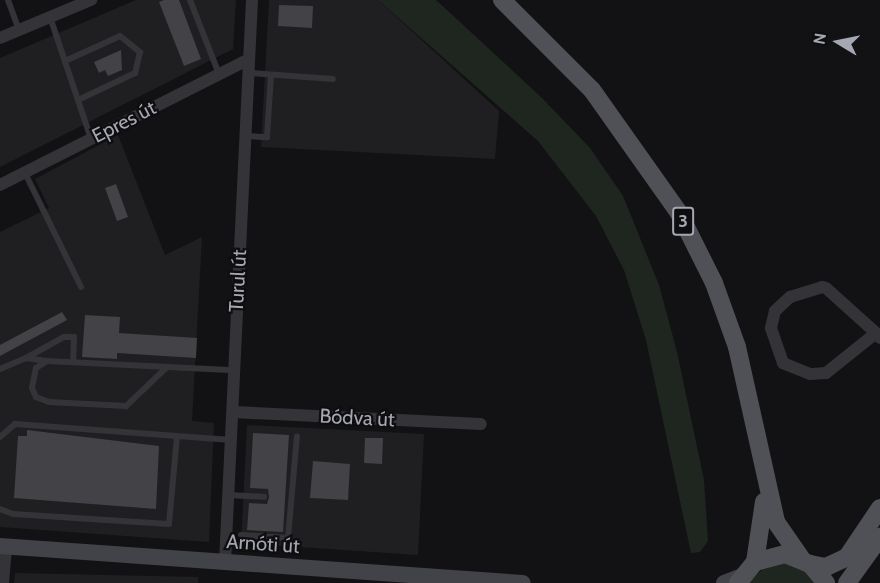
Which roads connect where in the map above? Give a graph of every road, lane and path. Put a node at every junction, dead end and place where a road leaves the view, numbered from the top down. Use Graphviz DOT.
graph roads {
  1 [pos="8,0"];
  2 [pos="91,0"];
  3 [pos="190,0"];
  4 [pos="252,0"];
  5 [pos="502,0"];
  6 [pos="50,17"];
  7 [pos="19,30"];
  8 [pos="0,38"];
  9 [pos="249,59"];
  10 [pos="65,61"];
  11 [pos="219,74"];
  12 [pos="248,74"];
  13 [pos="271,75"];
  14 [pos="333,79"];
  15 [pos="78,100"];
  16 [pos="245,136"];
  17 [pos="91,139"];
  18 [pos="25,173"];
  19 [pos="0,185"];
  20 [pos="81,287"];
  21 [pos="878,336"];
  22 [pos="26,358"];
  23 [pos="47,361"];
  24 [pos="73,362"];
  25 [pos="167,367"];
  26 [pos="0,369"];
  27 [pos="234,370"];
  28 [pos="232,412"];
  29 [pos="481,424"];
  30 [pos="0,436"];
  31 [pos="177,436"];
  32 [pos="297,436"];
  33 [pos="231,440"];
  34 [pos="763,464"];
  35 [pos="229,495"];
  36 [pos="264,497"];
  37 [pos="880,508"];
  38 [pos="0,509"];
  39 [pos="242,535"];
  40 [pos="880,537"];
  41 [pos="3,546"];
  42 [pos="806,561"];
  43 [pos="225,562"];
  44 [pos="755,562"];
  45 [pos="740,579"];
  46 [pos="3,583"];
  47 [pos="523,583"];
  48 [pos="724,583"];
  49 [pos="826,583"];
  50 [pos="847,583"];
  1 -- 7 [label="lane"];
  2 -- 6 [label="street"];
  3 -- 11 [label="lane"];
  4 -- 9 [label="street, Turul út"];
  5 -- 34 [label="main road, 3"];
  6 -- 7 [label="street"];
  6 -- 10 [label="lane"];
  7 -- 8 [label="street"];
  9 -- 11 [label="street, Epres út"];
  9 -- 12 [label="street, Turul út"];
  10 -- 15 [label="lane"];
  10 -- 15 [label="lane"];
  11 -- 17 [label="street, Epres út"];
  12 -- 13 [label="lane"];
  12 -- 16 [label="street, Turul út"];
  13 -- 14 [label="lane"];
  13 -- 16 [label="lane"];
  15 -- 17 [label="lane"];
  16 -- 27 [label="street, Turul út"];
  17 -- 18 [label="street, Epres út"];
  18 -- 19 [label="street, Epres út"];
  18 -- 20 [label="lane"];
  21 -- 21 [label="street"];
  22 -- 23 [label="lane"];
  22 -- 24 [label="lane"];
  22 -- 26 [label="lane"];
  23 -- 24 [label="lane"];
  23 -- 25 [label="lane"];
  24 -- 25 [label="lane"];
  25 -- 27 [label="lane"];
  27 -- 28 [label="street, Turul út"];
  28 -- 29 [label="street, Bódva út"];
  28 -- 33 [label="street, Turul út"];
  30 -- 31 [label="lane"];
  31 -- 33 [label="lane"];
  31 -- 38 [label="lane"];
  32 -- 39 [label="lane"];
  33 -- 35 [label="street, Turul út"];
  34 -- 42 [label="main road, 3"];
  34 -- 44 [label="main road, 3"];
  35 -- 36 [label="lane"];
  35 -- 43 [label="street, Turul út"];
  37 -- 42 [label="main road"];
  40 -- 50 [label="main road"];
  41 -- 43 [label="main road, Arnóti út"];
  41 -- 46 [label="street"];
  42 -- 44 [label="main road"];
  42 -- 49 [label="main road, 3"];
  43 -- 47 [label="main road, Arnóti út"];
  44 -- 45 [label="main road, 3"];
  45 -- 48 [label="main road"];
}
